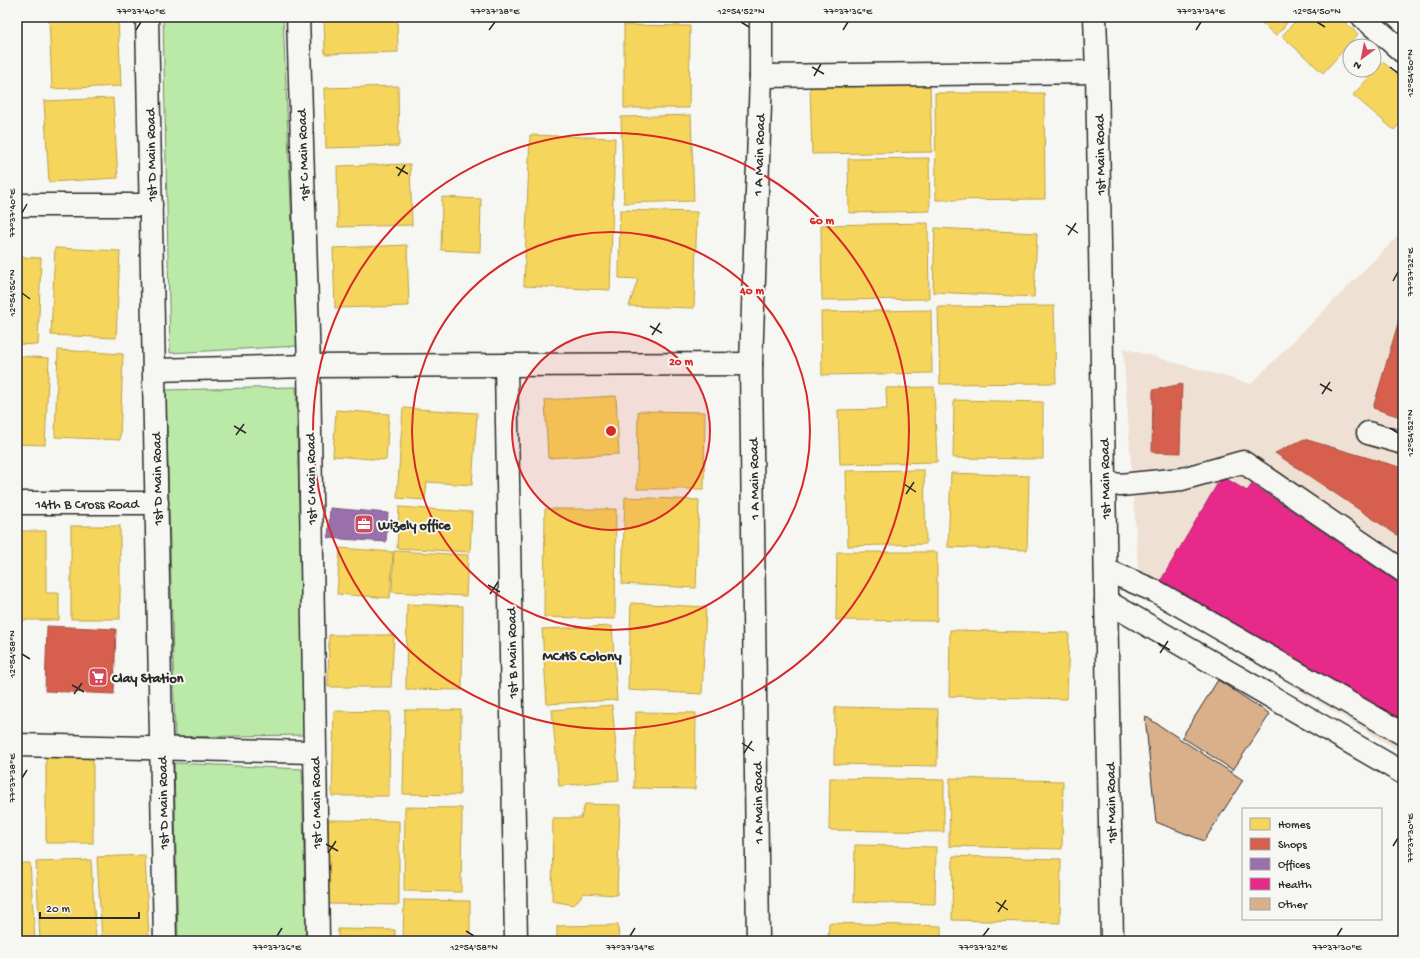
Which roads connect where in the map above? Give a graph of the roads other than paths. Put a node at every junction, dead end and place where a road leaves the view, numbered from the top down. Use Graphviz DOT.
graph roads {
  1 [pos="147,17"];
  2 [pos="298,17"];
  3 [pos="761,17"];
  4 [pos="1095,17"];
  5 [pos="1363,17"];
  6 [pos="1403,52"];
  7 [pos="1097,72"];
  8 [pos="761,76"];
  9 [pos="17,205"];
  10 [pos="150,205"];
  11 [pos="751,364"];
  12 [pos="506,365"];
  13 [pos="309,366"];
  14 [pos="154,370"];
  15 [pos="1368,433"];
  16 [pos="1403,443"];
  17 [pos="1104,482"];
  18 [pos="17,502"];
  19 [pos="157,503"];
  20 [pos="1106,570"];
  21 [pos="1403,571"];
  22 [pos="1106,601"];
  23 [pos="1403,734"];
  24 [pos="17,745"];
  25 [pos="161,748"];
  26 [pos="314,752"];
  27 [pos="1403,773"];
  28 [pos="165,941"];
  29 [pos="318,941"];
  30 [pos="516,941"];
  31 [pos="758,941"];
  32 [pos="1112,941"];
  1 -- 10 [label="street, 1st D Main Road"];
  2 -- 13 [label="street, 1st C Main Road"];
  3 -- 8 [label="street, 1 A Main Road"];
  4 -- 7 [label="street, 1st Main Road"];
  5 -- 6 [label="street"];
  7 -- 8 [label="street"];
  7 -- 17 [label="street, 1st Main Road"];
  8 -- 11 [label="street, 1 A Main Road"];
  9 -- 10 [label="street"];
  10 -- 14 [label="street, 1st D Main Road"];
  11 -- 12 [label="street"];
  11 -- 31 [label="street, 1 A Main Road"];
  12 -- 13 [label="street"];
  12 -- 30 [label="street, 1st B Main Road"];
  13 -- 14 [label="street"];
  13 -- 26 [label="street, 1st C Main Road"];
  14 -- 19 [label="street, 1st D Main Road"];
  15 -- 16 [label="street"];
  17 -- 20 [label="street, 1st Main Road"];
  17 -- 21 [label="street"];
  18 -- 19 [label="street, 14th B Cross Road"];
  19 -- 25 [label="street, 1st D Main Road"];
  20 -- 22 [label="street, 1st Main Road"];
  20 -- 23 [label="street"];
  22 -- 27 [label="street"];
  22 -- 32 [label="street, 1st Main Road"];
  24 -- 25 [label="street"];
  25 -- 26 [label="street"];
  25 -- 28 [label="street, 1st D Main Road"];
  26 -- 29 [label="street, 1st C Main Road"];
}
